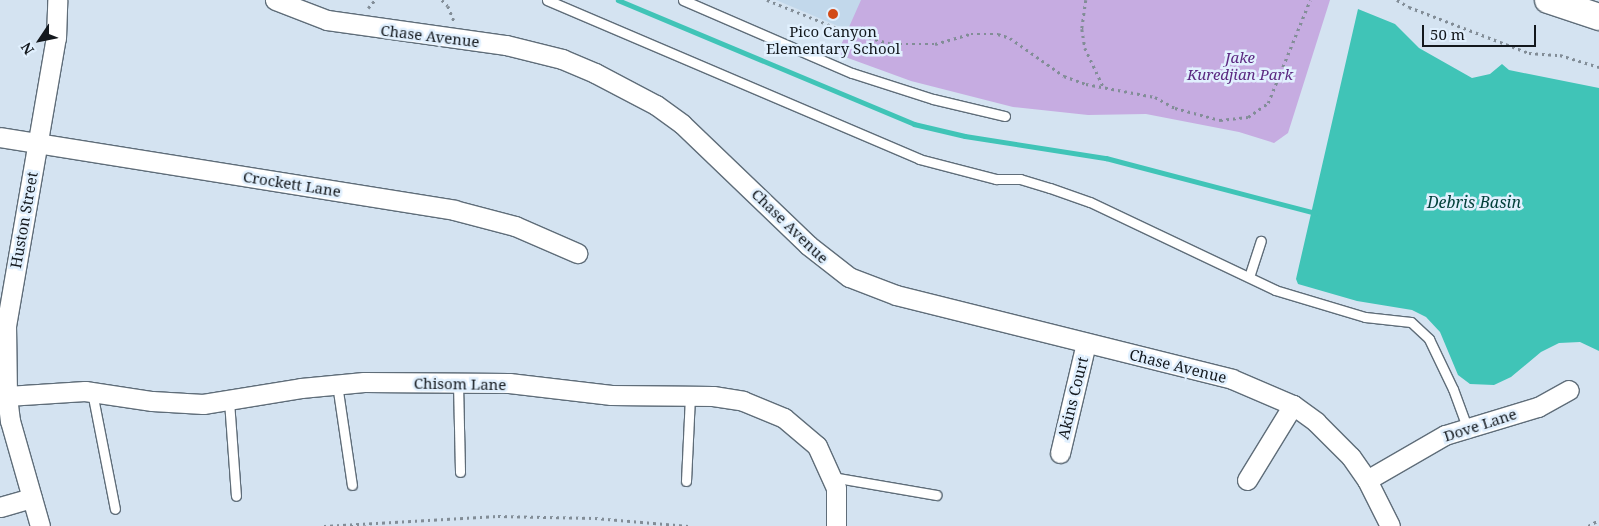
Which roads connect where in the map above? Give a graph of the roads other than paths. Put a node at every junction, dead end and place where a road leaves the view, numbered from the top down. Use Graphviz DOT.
graph roads {
  1 [pos="57,0"];
  2 [pos="275,0"];
  3 [pos="546,0"];
  4 [pos="682,0"];
  5 [pos="1548,0"];
  6 [pos="1599,17"];
  7 [pos="1005,116"];
  8 [pos="0,138"];
  9 [pos="38,144"];
  10 [pos="1261,241"];
  11 [pos="577,253"];
  12 [pos="1250,278"];
  13 [pos="1086,343"];
  14 [pos="337,383"];
  15 [pos="458,383"];
  16 [pos="1569,390"];
  17 [pos="92,391"];
  18 [pos="6,396"];
  19 [pos="690,396"];
  20 [pos="229,401"];
  21 [pos="1293,405"];
  22 [pos="1467,427"];
  23 [pos="1060,453"];
  24 [pos="460,472"];
  25 [pos="832,477"];
  26 [pos="1247,480"];
  27 [pos="1367,480"];
  28 [pos="686,481"];
  29 [pos="352,485"];
  30 [pos="936,495"];
  31 [pos="236,496"];
  32 [pos="32,498"];
  33 [pos="0,506"];
  34 [pos="115,510"];
  35 [pos="40,526"];
  36 [pos="836,526"];
  37 [pos="1390,526"];
  1 -- 9 [label="street, Huston Street"];
  2 -- 13 [label="street, Chase Avenue"];
  3 -- 12 [label="lane"];
  4 -- 7 [label="lane"];
  5 -- 6 [label="main road"];
  8 -- 9 [label="street, Crockett Lane"];
  9 -- 11 [label="street, Crockett Lane"];
  9 -- 18 [label="street, Huston Street"];
  10 -- 12 [label="lane"];
  12 -- 22 [label="lane"];
  13 -- 21 [label="street, Chase Avenue"];
  13 -- 23 [label="street, Akins Court"];
  14 -- 15 [label="street, Chisom Lane"];
  14 -- 20 [label="street, Chisom Lane"];
  14 -- 29 [label="lane"];
  15 -- 19 [label="street, Chisom Lane"];
  15 -- 24 [label="lane"];
  16 -- 22 [label="street, Dove Lane"];
  17 -- 18 [label="street, Chisom Lane"];
  17 -- 20 [label="street, Chisom Lane"];
  17 -- 34 [label="lane"];
  18 -- 32 [label="street, Huston Street"];
  19 -- 25 [label="street, Chisom Lane"];
  19 -- 28 [label="lane"];
  20 -- 31 [label="lane"];
  21 -- 26 [label="street"];
  21 -- 27 [label="street, Chase Avenue"];
  22 -- 27 [label="street, Dove Lane"];
  25 -- 30 [label="lane"];
  25 -- 36 [label="street, Chisom Lane"];
  27 -- 37 [label="street, Chase Avenue"];
  32 -- 33 [label="street"];
  32 -- 35 [label="street, Huston Street"];
}
